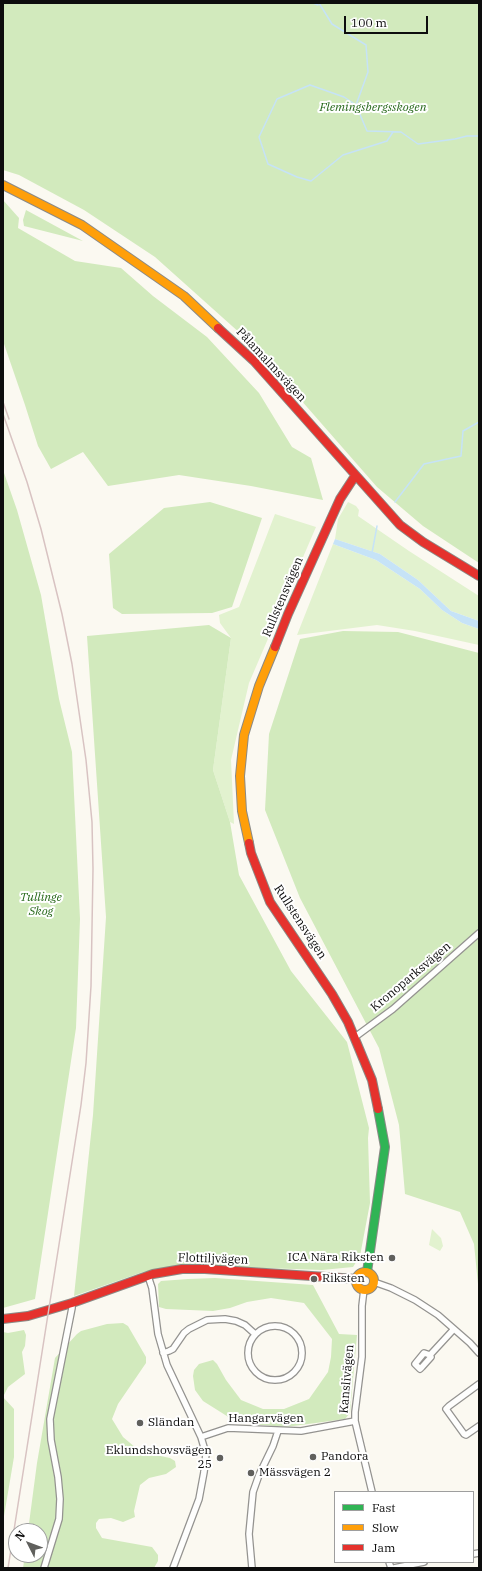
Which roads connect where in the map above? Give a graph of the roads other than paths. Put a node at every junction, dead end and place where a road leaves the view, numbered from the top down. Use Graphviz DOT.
graph roads {
  1 [pos="3,185"];
  2 [pos="354,476"];
  3 [pos="479,576"];
  4 [pos="479,933"];
  5 [pos="355,1037"];
  6 [pos="367,1272"];
  7 [pos="148,1276"];
  8 [pos="357,1279"];
  9 [pos="374,1282"];
  10 [pos="364,1289"];
  11 [pos="72,1303"];
  12 [pos="3,1318"];
  13 [pos="454,1328"];
  14 [pos="255,1334"];
  15 [pos="163,1353"];
  16 [pos="479,1353"];
  17 [pos="430,1355"];
  18 [pos="479,1384"];
  19 [pos="355,1421"];
  20 [pos="479,1426"];
  21 [pos="278,1431"];
  22 [pos="202,1437"];
  23 [pos="372,1491"];
  24 [pos="419,1563"];
  25 [pos="44,1568"];
  26 [pos="173,1568"];
  27 [pos="252,1568"];
  28 [pos="394,1568"];
  1 -- 2 [label="street, Pålamalmsvägen"];
  2 -- 3 [label="street, Pålamalmsvägen"];
  2 -- 5 [label="street, Rullstensvägen"];
  4 -- 5 [label="street, Kronoparksvägen"];
  5 -- 6 [label="street, Rullstensvägen"];
  6 -- 8 [label="street"];
  6 -- 9 [label="street"];
  7 -- 8 [label="street, Flottiljvägen"];
  7 -- 11 [label="street, Flottiljvägen"];
  7 -- 15 [label="street"];
  8 -- 10 [label="street"];
  9 -- 10 [label="street"];
  9 -- 13 [label="street"];
  10 -- 19 [label="street, Kanslivägen"];
  11 -- 12 [label="street, Flottiljvägen"];
  11 -- 25 [label="street"];
  13 -- 16 [label="street"];
  13 -- 17 [label="street"];
  14 -- 14 [label="street"];
  14 -- 15 [label="street"];
  15 -- 22 [label="street"];
  18 -- 20 [label="street"];
  19 -- 21 [label="street, Hangarvägen"];
  19 -- 23 [label="street, Kanslivägen"];
  21 -- 22 [label="street, Hangarvägen"];
  21 -- 27 [label="street"];
  22 -- 26 [label="street"];
  24 -- 28 [label="street"];
}
